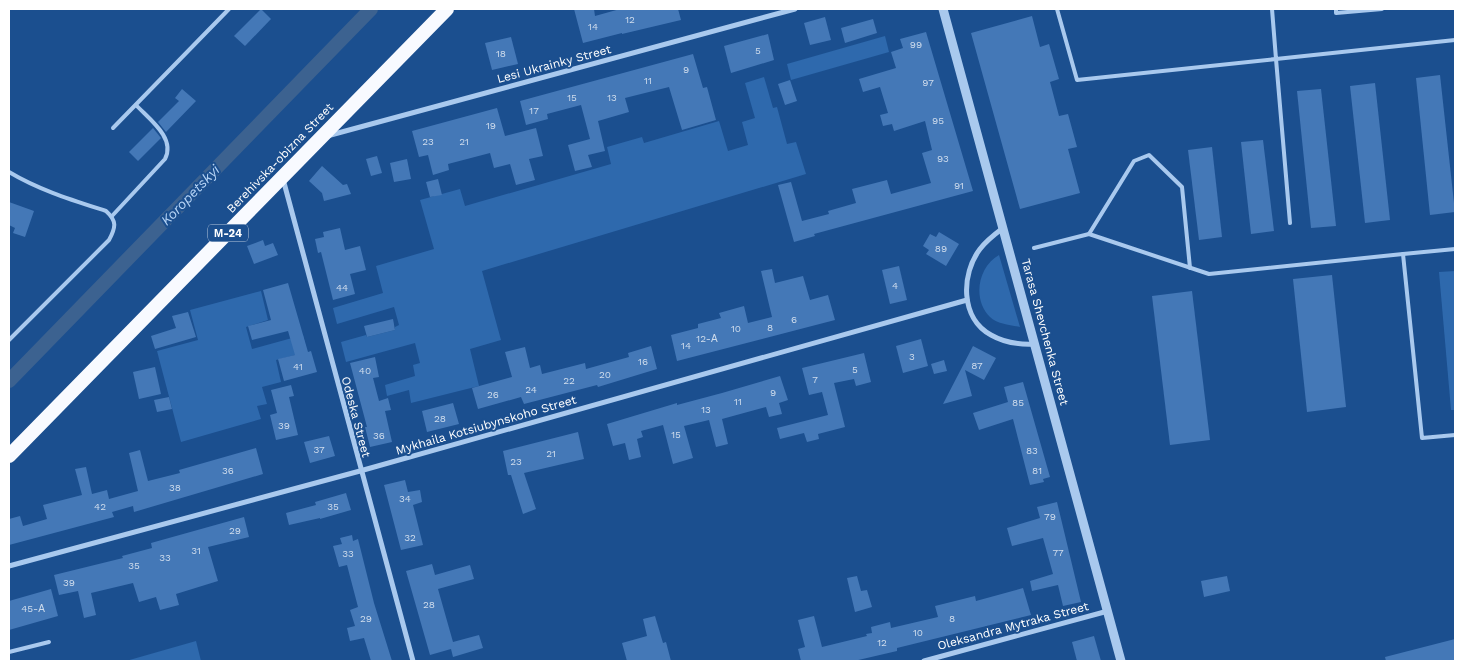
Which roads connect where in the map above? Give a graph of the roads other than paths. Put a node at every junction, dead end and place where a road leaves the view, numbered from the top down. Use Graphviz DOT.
graph roads {
  1 [pos="228,9"];
  2 [pos="447,9"];
  3 [pos="795,9"];
  4 [pos="943,9"];
  5 [pos="1057,9"];
  6 [pos="1272,9"];
  7 [pos="1336,9"];
  8 [pos="1382,9"];
  9 [pos="1455,40"];
  10 [pos="1276,59"];
  11 [pos="136,105"];
  12 [pos="113,128"];
  13 [pos="319,139"];
  14 [pos="9,172"];
  15 [pos="282,178"];
  16 [pos="112,216"];
  17 [pos="1290,223"];
  18 [pos="1004,228"];
  19 [pos="1090,234"];
  20 [pos="1034,248"];
  21 [pos="1455,249"];
  22 [pos="1403,254"];
  23 [pos="1190,268"];
  24 [pos="967,300"];
  25 [pos="9,340"];
  26 [pos="1036,344"];
  27 [pos="1455,435"];
  28 [pos="9,456"];
  29 [pos="360,471"];
  30 [pos="9,566"];
  31 [pos="1108,611"];
  32 [pos="49,642"];
  33 [pos="9,652"];
  34 [pos="413,661"];
  35 [pos="924,661"];
  36 [pos="1121,661"];
  1 -- 11 [label="lane"];
  2 -- 13 [label="highway, Berehivska-obizna Street / М-24"];
  3 -- 13 [label="street, Lesi Ukrainky Street"];
  4 -- 18 [label="street, Tarasa Shevchenka Street"];
  5 -- 10 [label="lane"];
  6 -- 10 [label="lane"];
  7 -- 8 [label="lane"];
  9 -- 10 [label="lane"];
  10 -- 17 [label="lane"];
  11 -- 12 [label="lane"];
  11 -- 16 [label="lane"];
  13 -- 15 [label="highway, Berehivska-obizna Street / М-24"];
  14 -- 16 [label="lane"];
  15 -- 28 [label="highway, Berehivska-obizna Street / М-24"];
  15 -- 29 [label="street, Odeska Street"];
  16 -- 25 [label="lane"];
  18 -- 24 [label="street"];
  18 -- 26 [label="street, Tarasa Shevchenka Street"];
  19 -- 20 [label="lane"];
  19 -- 23 [label="lane"];
  19 -- 23 [label="lane"];
  21 -- 22 [label="lane"];
  22 -- 23 [label="lane"];
  22 -- 27 [label="lane"];
  24 -- 26 [label="street"];
  24 -- 29 [label="street, Mykhaila Kotsiubynskoho Street"];
  26 -- 31 [label="street, Tarasa Shevchenka Street"];
  29 -- 30 [label="street, Mykhaila Kotsiubynskoho Street"];
  29 -- 34 [label="street, Odeska Street"];
  31 -- 35 [label="street, Oleksandra Mytraka Street"];
  31 -- 36 [label="street, Tarasa Shevchenka Street"];
  32 -- 33 [label="lane"];
}
